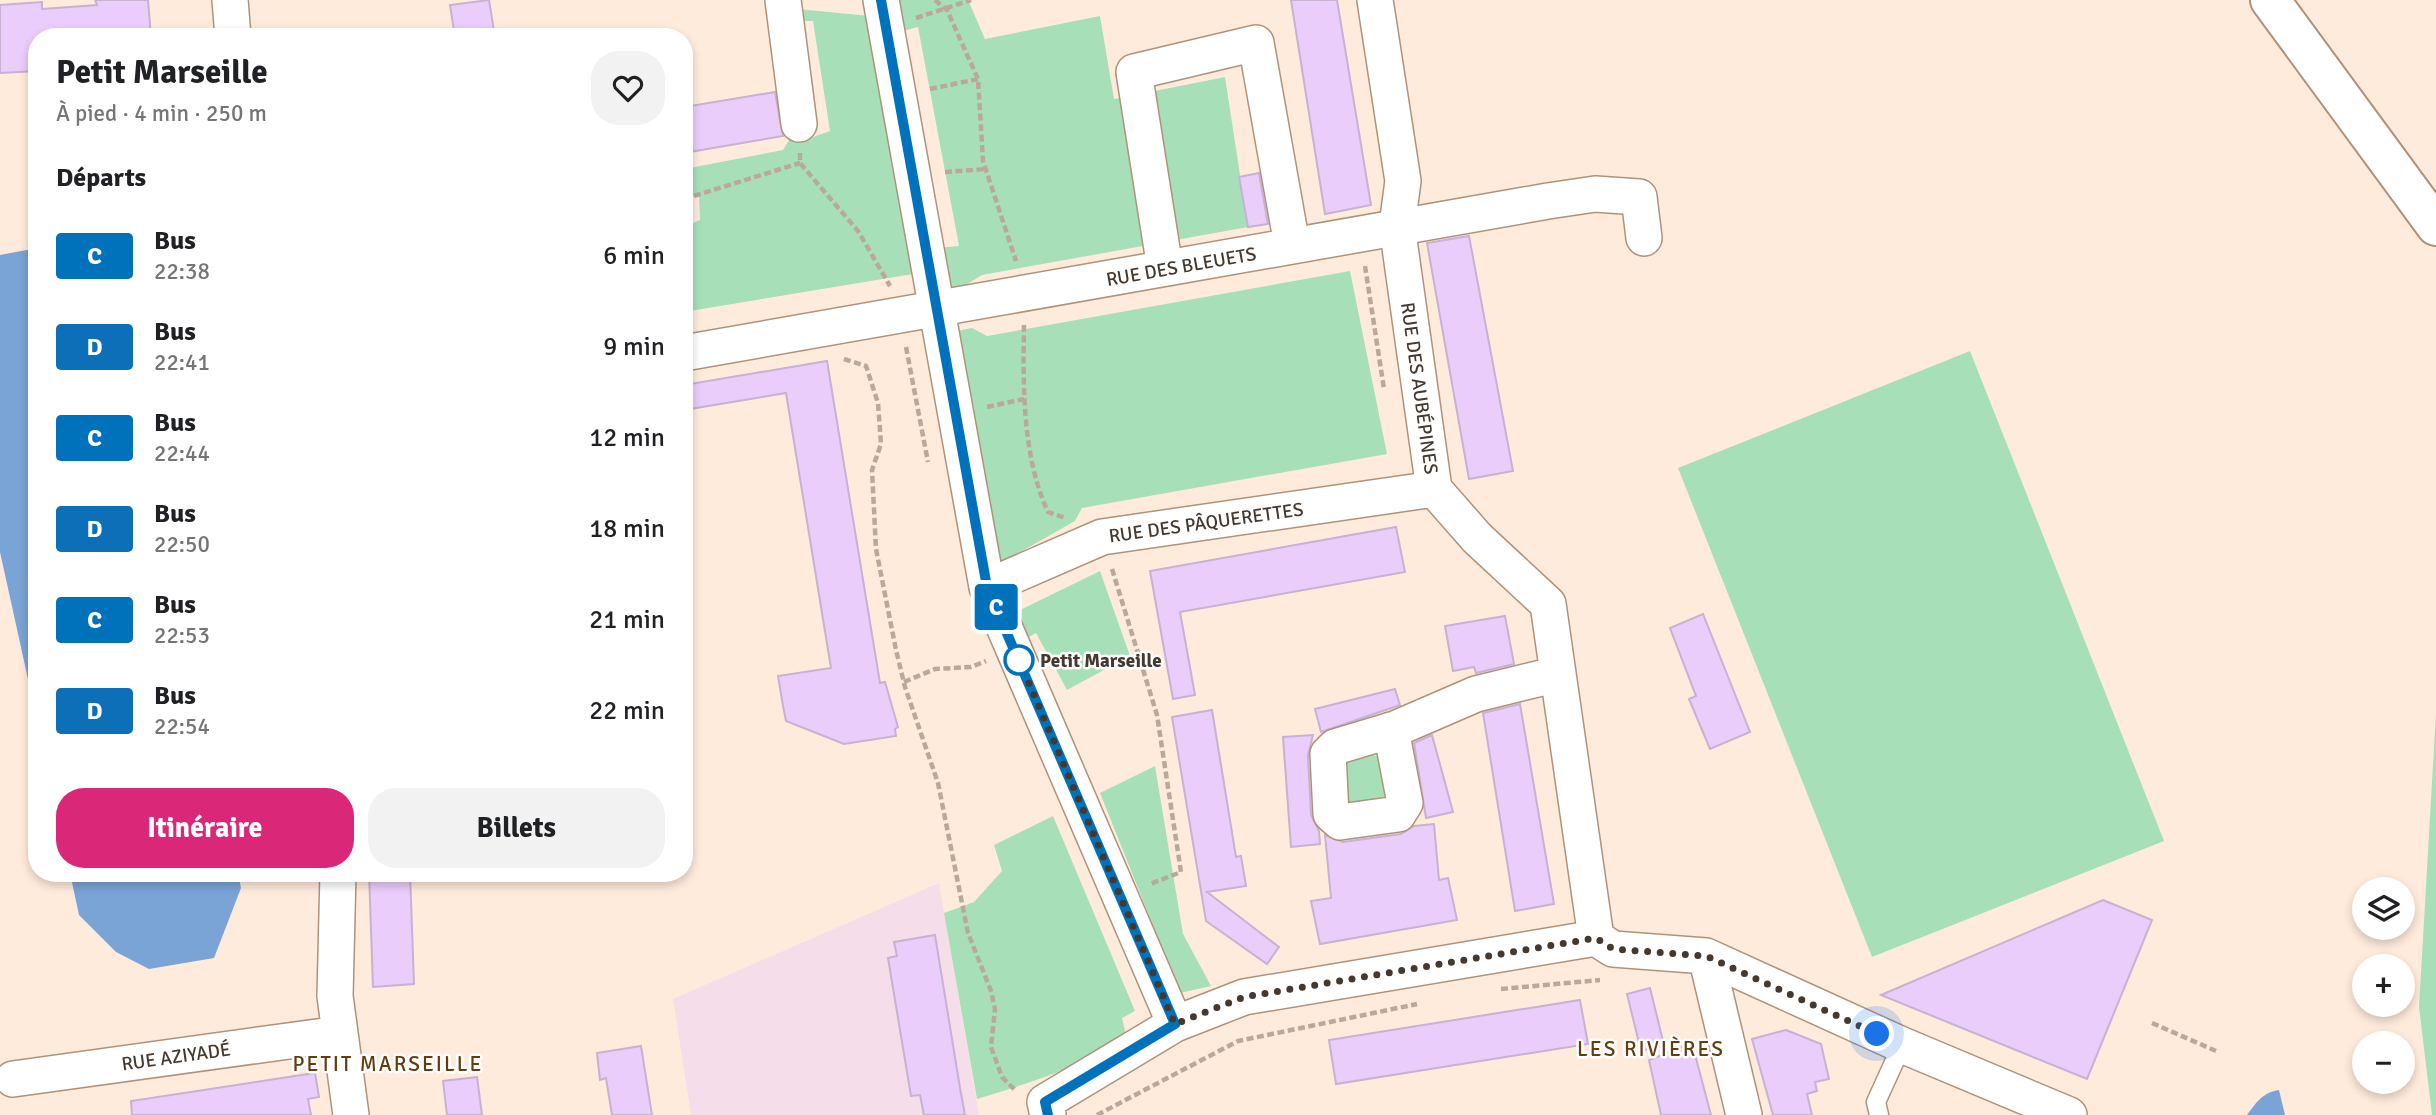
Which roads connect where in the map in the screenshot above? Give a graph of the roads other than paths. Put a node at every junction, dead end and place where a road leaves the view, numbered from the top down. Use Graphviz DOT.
graph roads {
  1 [pos="230,0"];
  2 [pos="783,0"];
  3 [pos="1375,0"];
  4 [pos="2270,0"];
  5 [pos="882,8"];
  6 [pos="232,28"];
  7 [pos="799,124"];
  8 [pos="1397,226"];
  9 [pos="2436,226"];
  10 [pos="1644,238"];
  11 [pos="1292,245"];
  12 [pos="1165,268"];
  13 [pos="935,303"];
  14 [pos="693,351"];
  15 [pos="1434,489"];
  16 [pos="987,587"];
  17 [pos="1558,674"];
  18 [pos="1391,730"];
  19 [pos="338,882"];
  20 [pos="1596,938"];
  21 [pos="1706,956"];
  22 [pos="1175,1024"];
  23 [pos="339,1034"];
  24 [pos="1902,1045"];
  25 [pos="13,1079"];
  26 [pos="1046,1108"];
  27 [pos="351,1115"];
  28 [pos="1744,1115"];
  29 [pos="1879,1115"];
  30 [pos="2069,1115"];
  1 -- 6 [label="street"];
  2 -- 7 [label="street"];
  3 -- 8 [label="street, RUE DES AUBÉPINES"];
  4 -- 9 [label="main road"];
  5 -- 13 [label="street"];
  8 -- 10 [label="street, RUE DES BLEUETS"];
  8 -- 11 [label="street, RUE DES BLEUETS"];
  8 -- 15 [label="street, RUE DES AUBÉPINES"];
  11 -- 12 [label="street, RUE DES BLEUETS"];
  11 -- 12 [label="street"];
  12 -- 13 [label="street, RUE DES BLEUETS"];
  13 -- 14 [label="street, RUE DES BLEUETS"];
  13 -- 16 [label="street"];
  15 -- 16 [label="street, RUE DES PÂQUERETTES"];
  15 -- 17 [label="street, RUE DES AUBÉPINES"];
  16 -- 22 [label="street"];
  17 -- 18 [label="street"];
  17 -- 20 [label="street, RUE DES AUBÉPINES"];
  19 -- 23 [label="street"];
  20 -- 21 [label="street"];
  20 -- 22 [label="street"];
  21 -- 24 [label="street"];
  21 -- 28 [label="street"];
  22 -- 26 [label="street"];
  23 -- 25 [label="street, RUE AZIYADÉ"];
  23 -- 27 [label="street"];
  24 -- 29 [label="lane"];
  24 -- 30 [label="street"];
}
